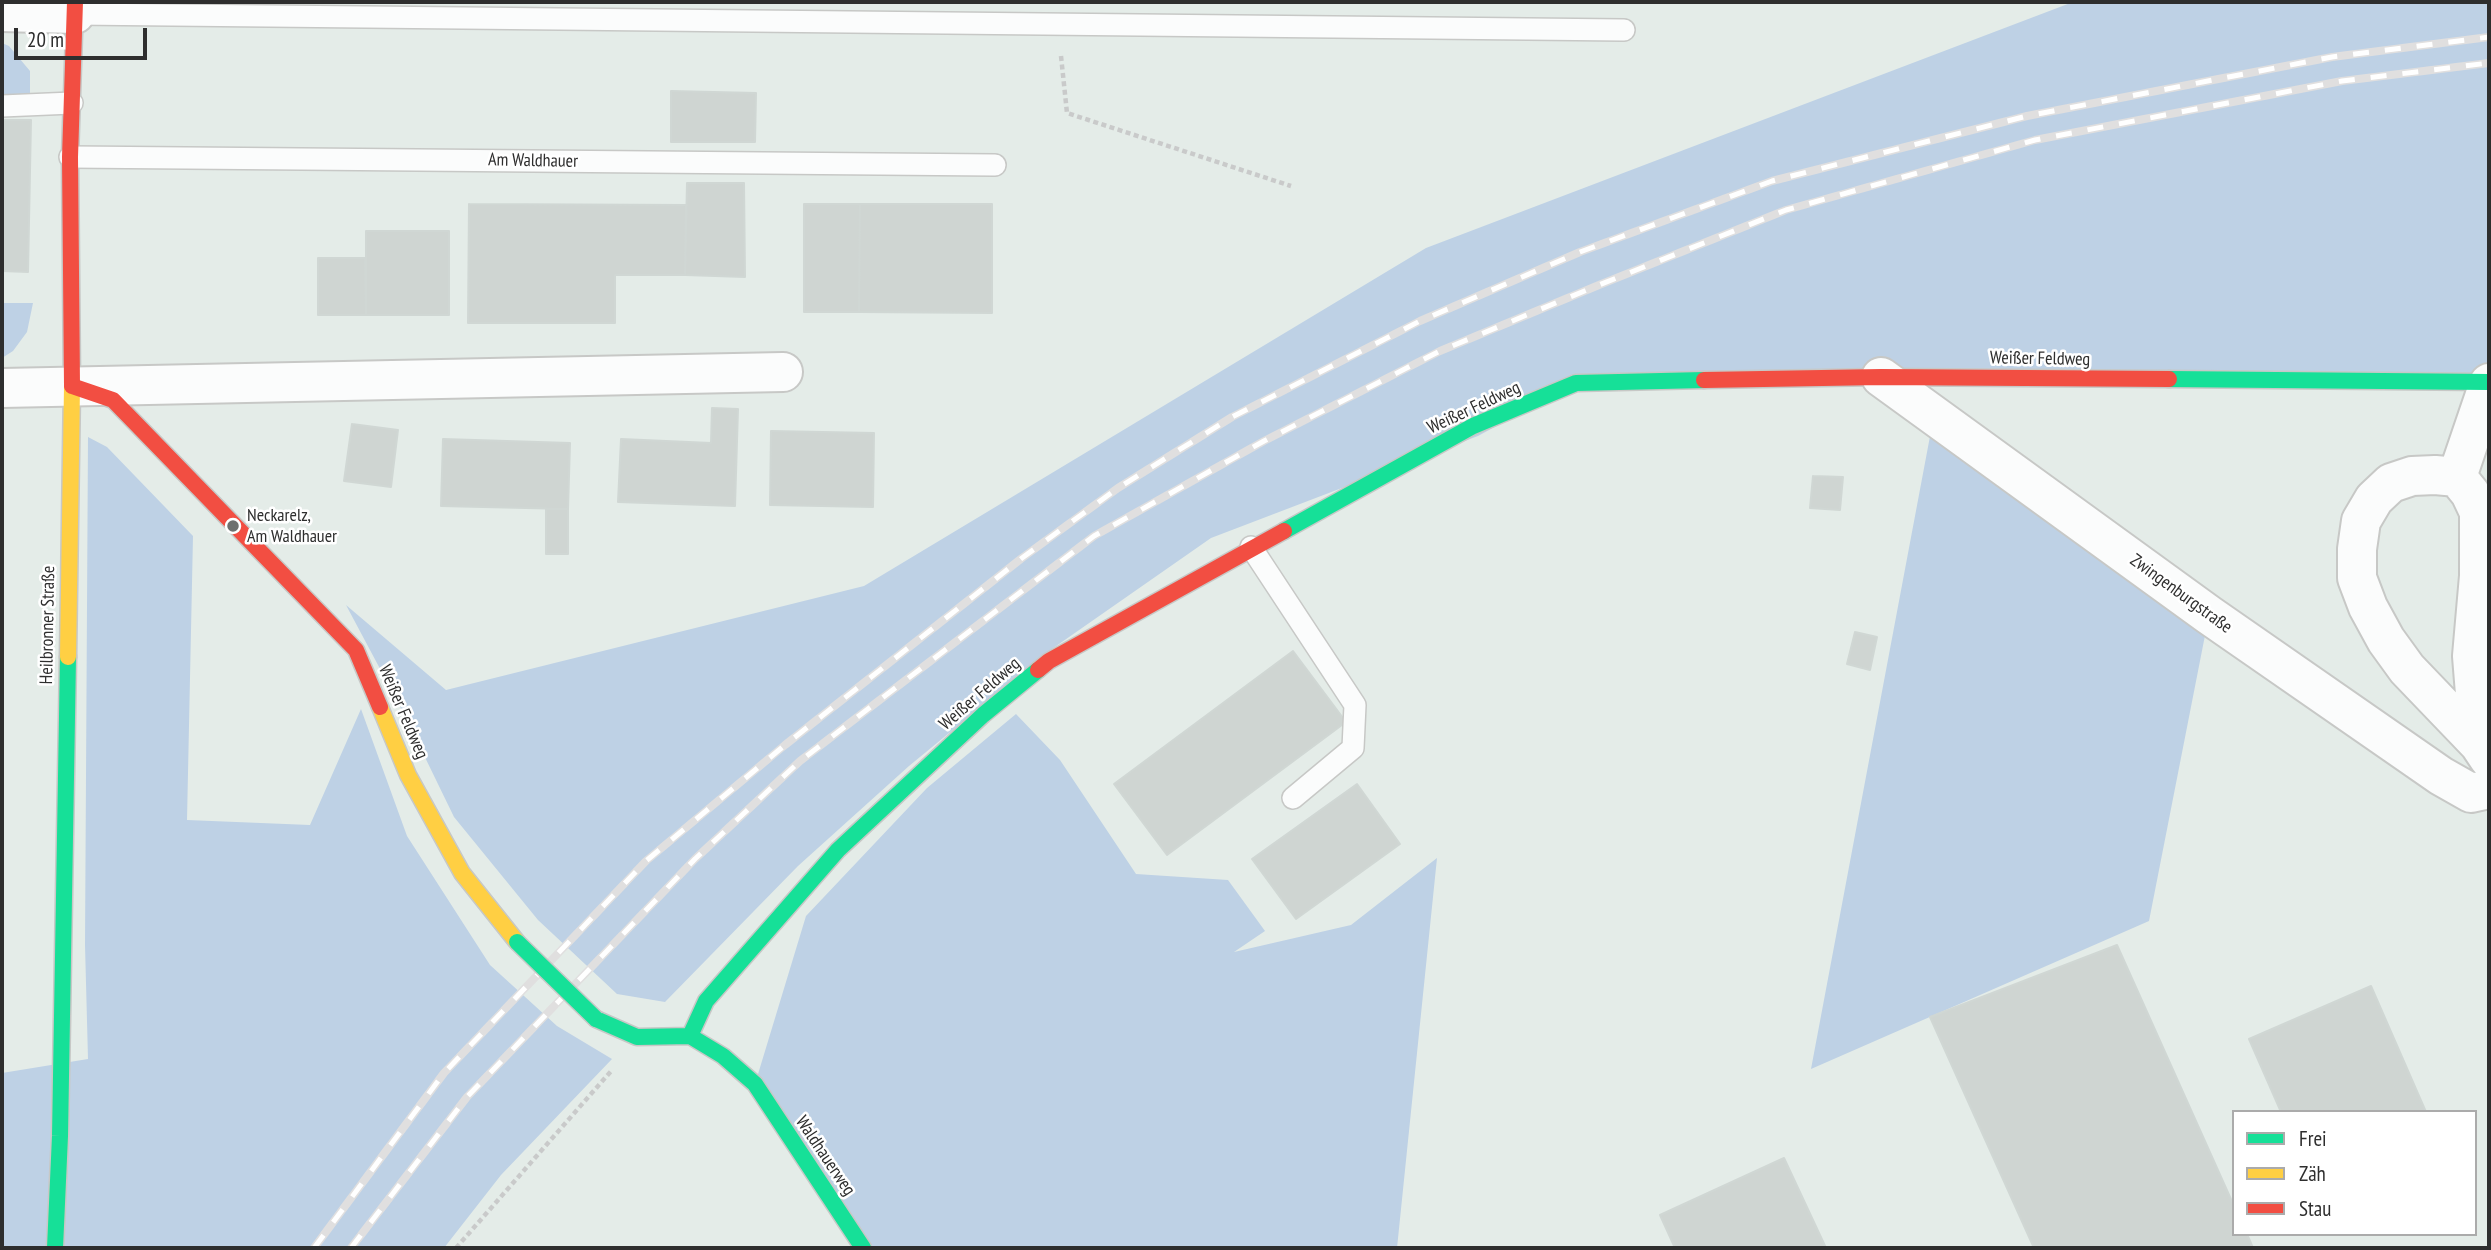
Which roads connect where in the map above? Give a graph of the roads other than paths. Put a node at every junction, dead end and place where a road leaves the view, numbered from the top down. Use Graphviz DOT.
graph roads {
  1 [pos="75,8"];
  2 [pos="2,12"];
  3 [pos="1624,30"];
  4 [pos="72,103"];
  5 [pos="2,106"];
  6 [pos="70,157"];
  7 [pos="995,165"];
  8 [pos="783,372"];
  9 [pos="1881,377"];
  10 [pos="2489,383"];
  11 [pos="72,386"];
  12 [pos="2,388"];
  13 [pos="2457,477"];
  14 [pos="1251,547"];
  15 [pos="2484,752"];
  16 [pos="2489,789"];
  17 [pos="1293,798"];
  18 [pos="690,1036"];
  19 [pos="55,1248"];
  20 [pos="863,1248"];
  1 -- 2 [label="street"];
  1 -- 3 [label="lane"];
  1 -- 4 [label="street, Heilbronner Straße"];
  4 -- 5 [label="lane"];
  4 -- 6 [label="street, Heilbronner Straße"];
  6 -- 7 [label="lane, Am Waldhauer"];
  6 -- 11 [label="street, Heilbronner Straße"];
  8 -- 11 [label="street"];
  9 -- 10 [label="street, Weißer Feldweg"];
  9 -- 14 [label="street, Weißer Feldweg"];
  9 -- 16 [label="street, Zwingenburgstraße"];
  10 -- 13 [label="street"];
  11 -- 12 [label="street"];
  11 -- 18 [label="street, Weißer Feldweg, bridge"];
  11 -- 19 [label="street, Heilbronner Straße"];
  13 -- 15 [label="street"];
  13 -- 15 [label="street"];
  14 -- 17 [label="lane"];
  14 -- 18 [label="street, Weißer Feldweg"];
  18 -- 20 [label="street, Waldhauerweg"];
}
